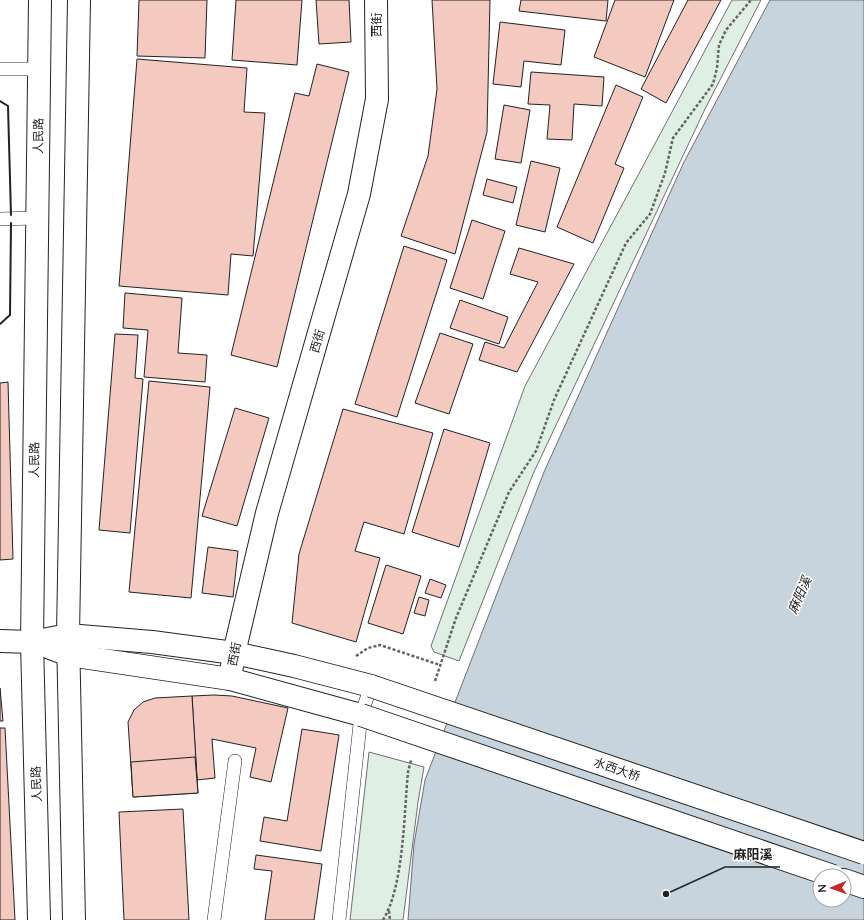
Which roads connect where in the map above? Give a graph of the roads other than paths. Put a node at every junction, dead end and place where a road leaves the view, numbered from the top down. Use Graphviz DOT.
graph roads {
  1 [pos="40,0"];
  2 [pos="79,0"];
  3 [pos="376,0"];
  4 [pos="0,69"];
  5 [pos="39,69"];
  6 [pos="36,218"];
  7 [pos="0,219"];
  8 [pos="0,641"];
  9 [pos="32,642"];
  10 [pos="69,645"];
  11 [pos="234,653"];
  12 [pos="230,679"];
  13 [pos="371,686"];
  14 [pos="361,715"];
  15 [pos="235,761"];
  16 [pos="864,852"];
  17 [pos="812,869"];
  18 [pos="852,882"];
  19 [pos="864,886"];
  20 [pos="39,920"];
  21 [pos="74,920"];
  22 [pos="214,920"];
  23 [pos="339,920"];
  1 -- 5 [label="main road, 人民路"];
  2 -- 10 [label="main road"];
  3 -- 11 [label="main road, 西街"];
  4 -- 5 [label="lane"];
  5 -- 6 [label="main road, 人民路"];
  6 -- 7 [label="lane"];
  6 -- 9 [label="main road, 人民路"];
  8 -- 9 [label="main road"];
  9 -- 10 [label="main road"];
  9 -- 20 [label="main road, 人民路"];
  10 -- 11 [label="main road, 水西大桥"];
  10 -- 12 [label="main road"];
  10 -- 21 [label="main road"];
  11 -- 12 [label="main road, 西街"];
  11 -- 13 [label="main road, 水西大桥"];
  12 -- 14 [label="main road"];
  13 -- 14 [label="lane"];
  13 -- 16 [label="main road, 水西大桥, bridge"];
  14 -- 17 [label="main road, bridge"];
  14 -- 23 [label="lane"];
  15 -- 22 [label="lane"];
  18 -- 19 [label="main road"];
}
